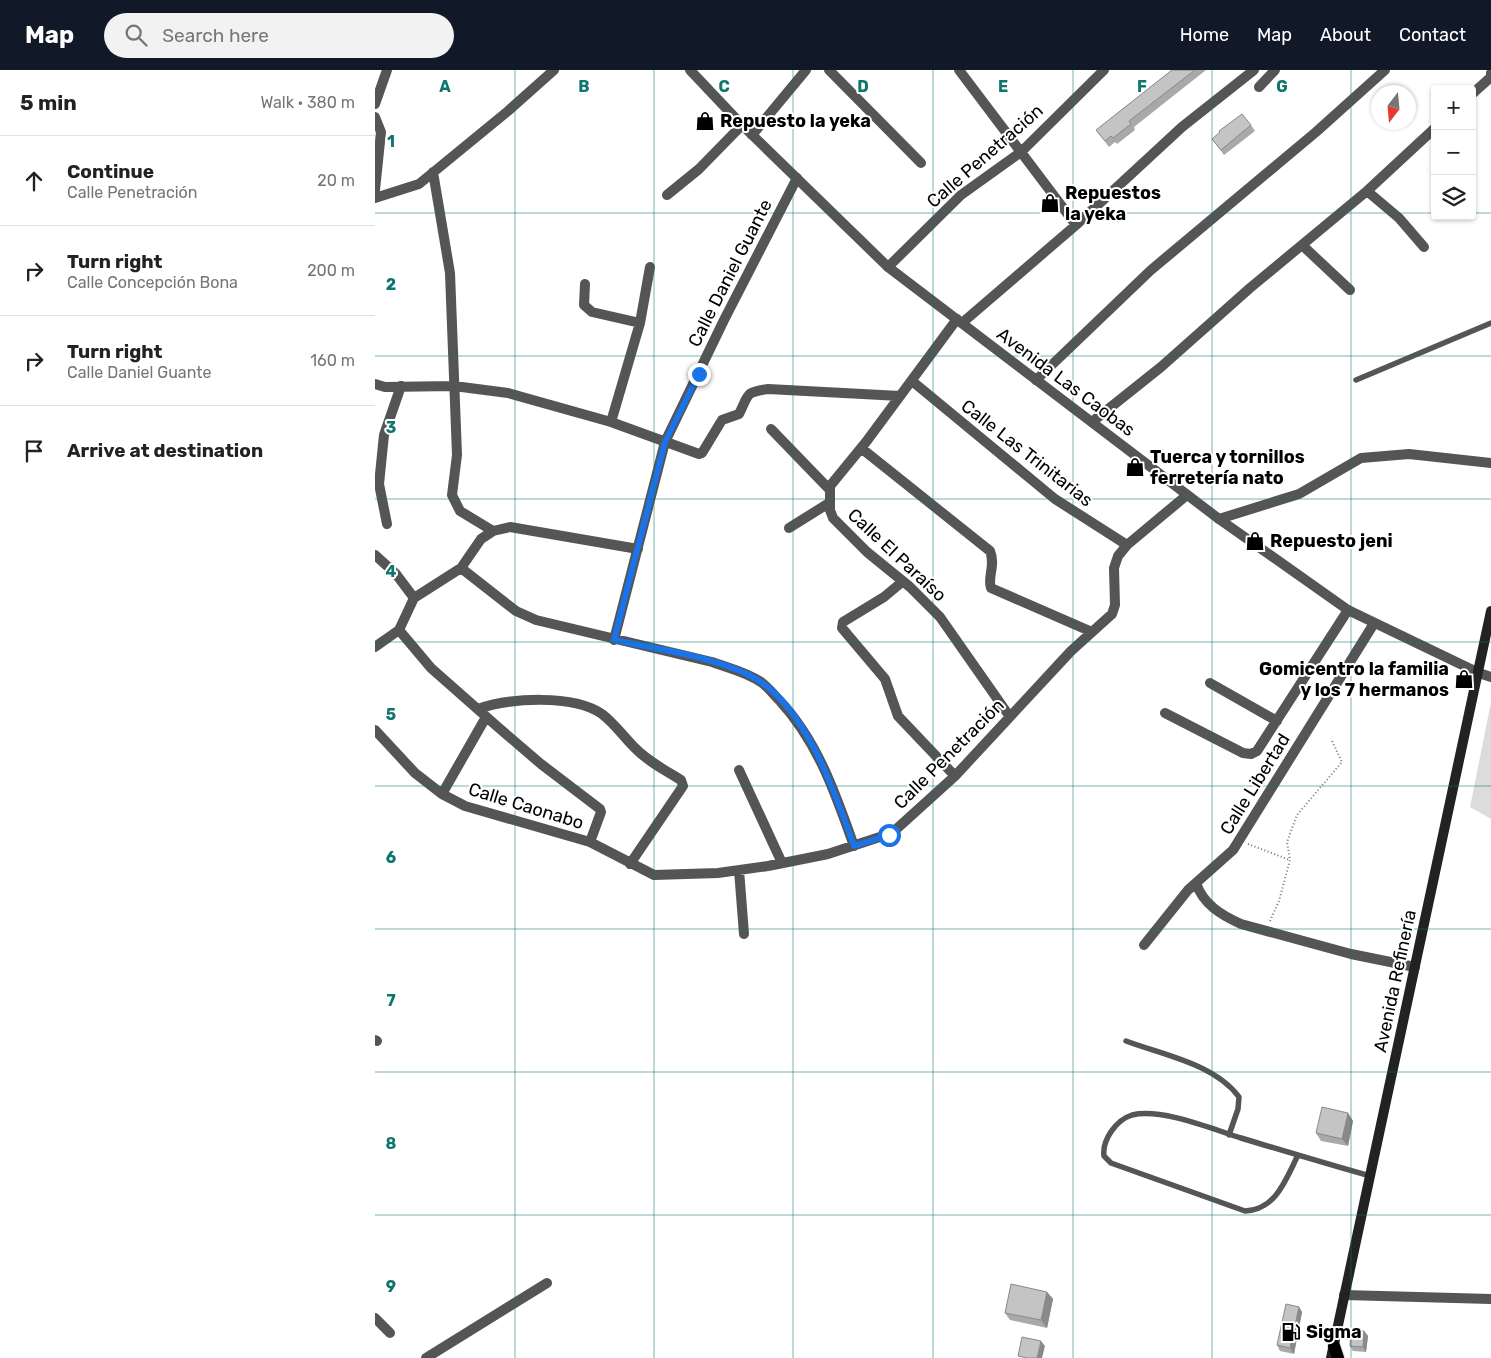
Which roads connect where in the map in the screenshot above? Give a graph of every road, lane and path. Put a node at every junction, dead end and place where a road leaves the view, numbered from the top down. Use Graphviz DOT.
graph roads {
  1 [pos="387,70"];
  2 [pos="554,70"];
  3 [pos="690,70"];
  4 [pos="806,70"];
  5 [pos="829,70"];
  6 [pos="959,70"];
  7 [pos="1104,70"];
  8 [pos="1254,70"];
  9 [pos="1275,70"];
  10 [pos="1385,70"];
  11 [pos="1491,73"];
  12 [pos="1259,87"];
  13 [pos="1476,90"];
  14 [pos="375,104"];
  15 [pos="375,117"];
  16 [pos="742,126"];
  17 [pos="1433,130"];
  18 [pos="752,135"];
  19 [pos="1021,152"];
  20 [pos="921,163"];
  21 [pos="433,172"];
  22 [pos="797,178"];
  23 [pos="375,190"];
  24 [pos="1367,191"];
  25 [pos="667,195"];
  26 [pos="375,198"];
  27 [pos="1076,225"];
  28 [pos="1302,245"];
  29 [pos="1424,246"];
  30 [pos="650,267"];
  31 [pos="888,267"];
  32 [pos="585,284"];
  33 [pos="1350,290"];
  34 [pos="960,321"];
  35 [pos="639,323"];
  36 [pos="1491,323"];
  37 [pos="1036,380"];
  38 [pos="1356,380"];
  39 [pos="912,381"];
  40 [pos="375,384"];
  41 [pos="401,386"];
  42 [pos="455,386"];
  43 [pos="900,396"];
  44 [pos="611,422"];
  45 [pos="1092,422"];
  46 [pos="771,429"];
  47 [pos="665,442"];
  48 [pos="861,448"];
  49 [pos="1491,463"];
  50 [pos="829,489"];
  51 [pos="1187,495"];
  52 [pos="829,503"];
  53 [pos="1219,519"];
  54 [pos="387,524"];
  55 [pos="789,528"];
  56 [pos="493,531"];
  57 [pos="1127,545"];
  58 [pos="638,550"];
  59 [pos="375,555"];
  60 [pos="461,568"];
  61 [pos="901,582"];
  62 [pos="414,598"];
  63 [pos="1348,610"];
  64 [pos="1491,611"];
  65 [pos="1373,625"];
  66 [pos="399,630"];
  67 [pos="1092,632"];
  68 [pos="614,640"];
  69 [pos="375,647"];
  70 [pos="1479,673"];
  71 [pos="1491,677"];
  72 [pos="1210,683"];
  73 [pos="478,709"];
  74 [pos="1165,714"];
  75 [pos="486,717"];
  76 [pos="1010,717"];
  77 [pos="1277,721"];
  78 [pos="375,730"];
  79 [pos="1332,741"];
  80 [pos="739,770"];
  81 [pos="955,776"];
  82 [pos="442,794"];
  83 [pos="1239,840"];
  84 [pos="590,842"];
  85 [pos="854,846"];
  86 [pos="1290,860"];
  87 [pos="782,863"];
  88 [pos="630,864"];
  89 [pos="739,870"];
  90 [pos="1196,883"];
  91 [pos="1270,931"];
  92 [pos="744,934"];
  93 [pos="1145,945"];
  94 [pos="1415,967"];
  95 [pos="1126,1042"];
  96 [pos="1229,1135"];
  97 [pos="1298,1155"];
  98 [pos="1370,1176"];
  99 [pos="547,1283"];
  100 [pos="1344,1295"];
  101 [pos="1491,1299"];
  102 [pos="375,1318"];
  103 [pos="390,1333"];
  104 [pos="1334,1354"];
  105 [pos="426,1358"];
  1 -- 14 [label="street"];
  2 -- 21 [label="street"];
  3 -- 16 [label="street, Avenida Las Caobas"];
  4 -- 18 [label="street"];
  5 -- 20 [label="street"];
  6 -- 19 [label="street"];
  7 -- 19 [label="street, Calle Penetración"];
  8 -- 27 [label="street"];
  9 -- 12 [label="street"];
  10 -- 37 [label="street"];
  11 -- 13 [label="street"];
  15 -- 23 [label="street"];
  16 -- 18 [label="street, Avenida Las Caobas"];
  16 -- 25 [label="street"];
  17 -- 24 [label="street"];
  18 -- 22 [label="street, Avenida Las Caobas"];
  19 -- 27 [label="street"];
  19 -- 31 [label="street, Calle Penetración"];
  21 -- 26 [label="street"];
  21 -- 42 [label="street"];
  22 -- 31 [label="street, Avenida Las Caobas"];
  22 -- 47 [label="street, Calle Daniel Guante"];
  24 -- 28 [label="street"];
  24 -- 29 [label="street"];
  27 -- 34 [label="street"];
  28 -- 33 [label="street"];
  28 -- 45 [label="street"];
  30 -- 35 [label="street"];
  31 -- 34 [label="street, Avenida Las Caobas"];
  32 -- 35 [label="street"];
  34 -- 37 [label="street, Avenida Las Caobas"];
  34 -- 39 [label="street"];
  35 -- 44 [label="street"];
  36 -- 38 [label="lane"];
  37 -- 45 [label="street, Avenida Las Caobas"];
  39 -- 43 [label="street"];
  39 -- 57 [label="street, Calle Las Trinitarias"];
  40 -- 41 [label="street"];
  41 -- 42 [label="street"];
  41 -- 54 [label="street"];
  42 -- 44 [label="street"];
  42 -- 56 [label="street"];
  43 -- 47 [label="street"];
  43 -- 48 [label="street"];
  44 -- 47 [label="street"];
  45 -- 51 [label="street, Avenida Las Caobas"];
  46 -- 50 [label="street"];
  47 -- 58 [label="street, Calle Daniel Guante"];
  48 -- 50 [label="street"];
  48 -- 67 [label="street"];
  49 -- 53 [label="street"];
  50 -- 52 [label="street, Calle El Paraíso"];
  51 -- 53 [label="street, Avenida Las Caobas"];
  51 -- 57 [label="street, Calle Penetración"];
  52 -- 55 [label="street"];
  52 -- 61 [label="street, Calle El Paraíso"];
  53 -- 63 [label="street, Avenida Las Caobas"];
  56 -- 58 [label="street"];
  56 -- 60 [label="street"];
  57 -- 67 [label="street, Calle Penetración"];
  58 -- 68 [label="street, Calle Daniel Guante"];
  59 -- 62 [label="street"];
  60 -- 62 [label="street"];
  60 -- 68 [label="street"];
  61 -- 76 [label="street, Calle El Paraíso"];
  61 -- 81 [label="street"];
  62 -- 66 [label="street"];
  63 -- 65 [label="street, Avenida Las Caobas"];
  63 -- 77 [label="street"];
  64 -- 70 [label="main road, Avenida Refinería"];
  65 -- 70 [label="street, Avenida Las Caobas"];
  65 -- 83 [label="street, Calle Libertad"];
  66 -- 69 [label="street"];
  66 -- 73 [label="street"];
  67 -- 76 [label="street, Calle Penetración"];
  68 -- 85 [label="street"];
  70 -- 71 [label="street, Avenida Las Caobas"];
  70 -- 94 [label="main road, Avenida Refinería"];
  72 -- 77 [label="street"];
  73 -- 75 [label="street"];
  73 -- 88 [label="street"];
  74 -- 77 [label="street"];
  75 -- 82 [label="street"];
  75 -- 84 [label="street"];
  76 -- 81 [label="street, Calle Penetración"];
  78 -- 82 [label="street, Calle Caonabo"];
  79 -- 86 [label="path"];
  80 -- 87 [label="street"];
  81 -- 85 [label="street, Calle Penetración"];
  82 -- 84 [label="street, Calle Caonabo"];
  83 -- 86 [label="path"];
  83 -- 90 [label="street, Calle Libertad"];
  84 -- 88 [label="street, Calle Caonabo"];
  85 -- 87 [label="street, Calle Penetración"];
  86 -- 91 [label="path"];
  87 -- 89 [label="street, Calle Penetración"];
  88 -- 89 [label="street, Calle Penetración"];
  89 -- 92 [label="street"];
  90 -- 91 [label="street"];
  90 -- 93 [label="street, Calle Libertad"];
  91 -- 94 [label="street"];
  94 -- 98 [label="main road, Avenida Refinería"];
  95 -- 96 [label="lane"];
  96 -- 97 [label="lane"];
  96 -- 97 [label="lane"];
  97 -- 98 [label="lane"];
  98 -- 100 [label="main road, Avenida Refinería"];
  99 -- 105 [label="street"];
  100 -- 101 [label="street"];
  100 -- 104 [label="main road, Avenida Refinería"];
  102 -- 103 [label="street"];
}
